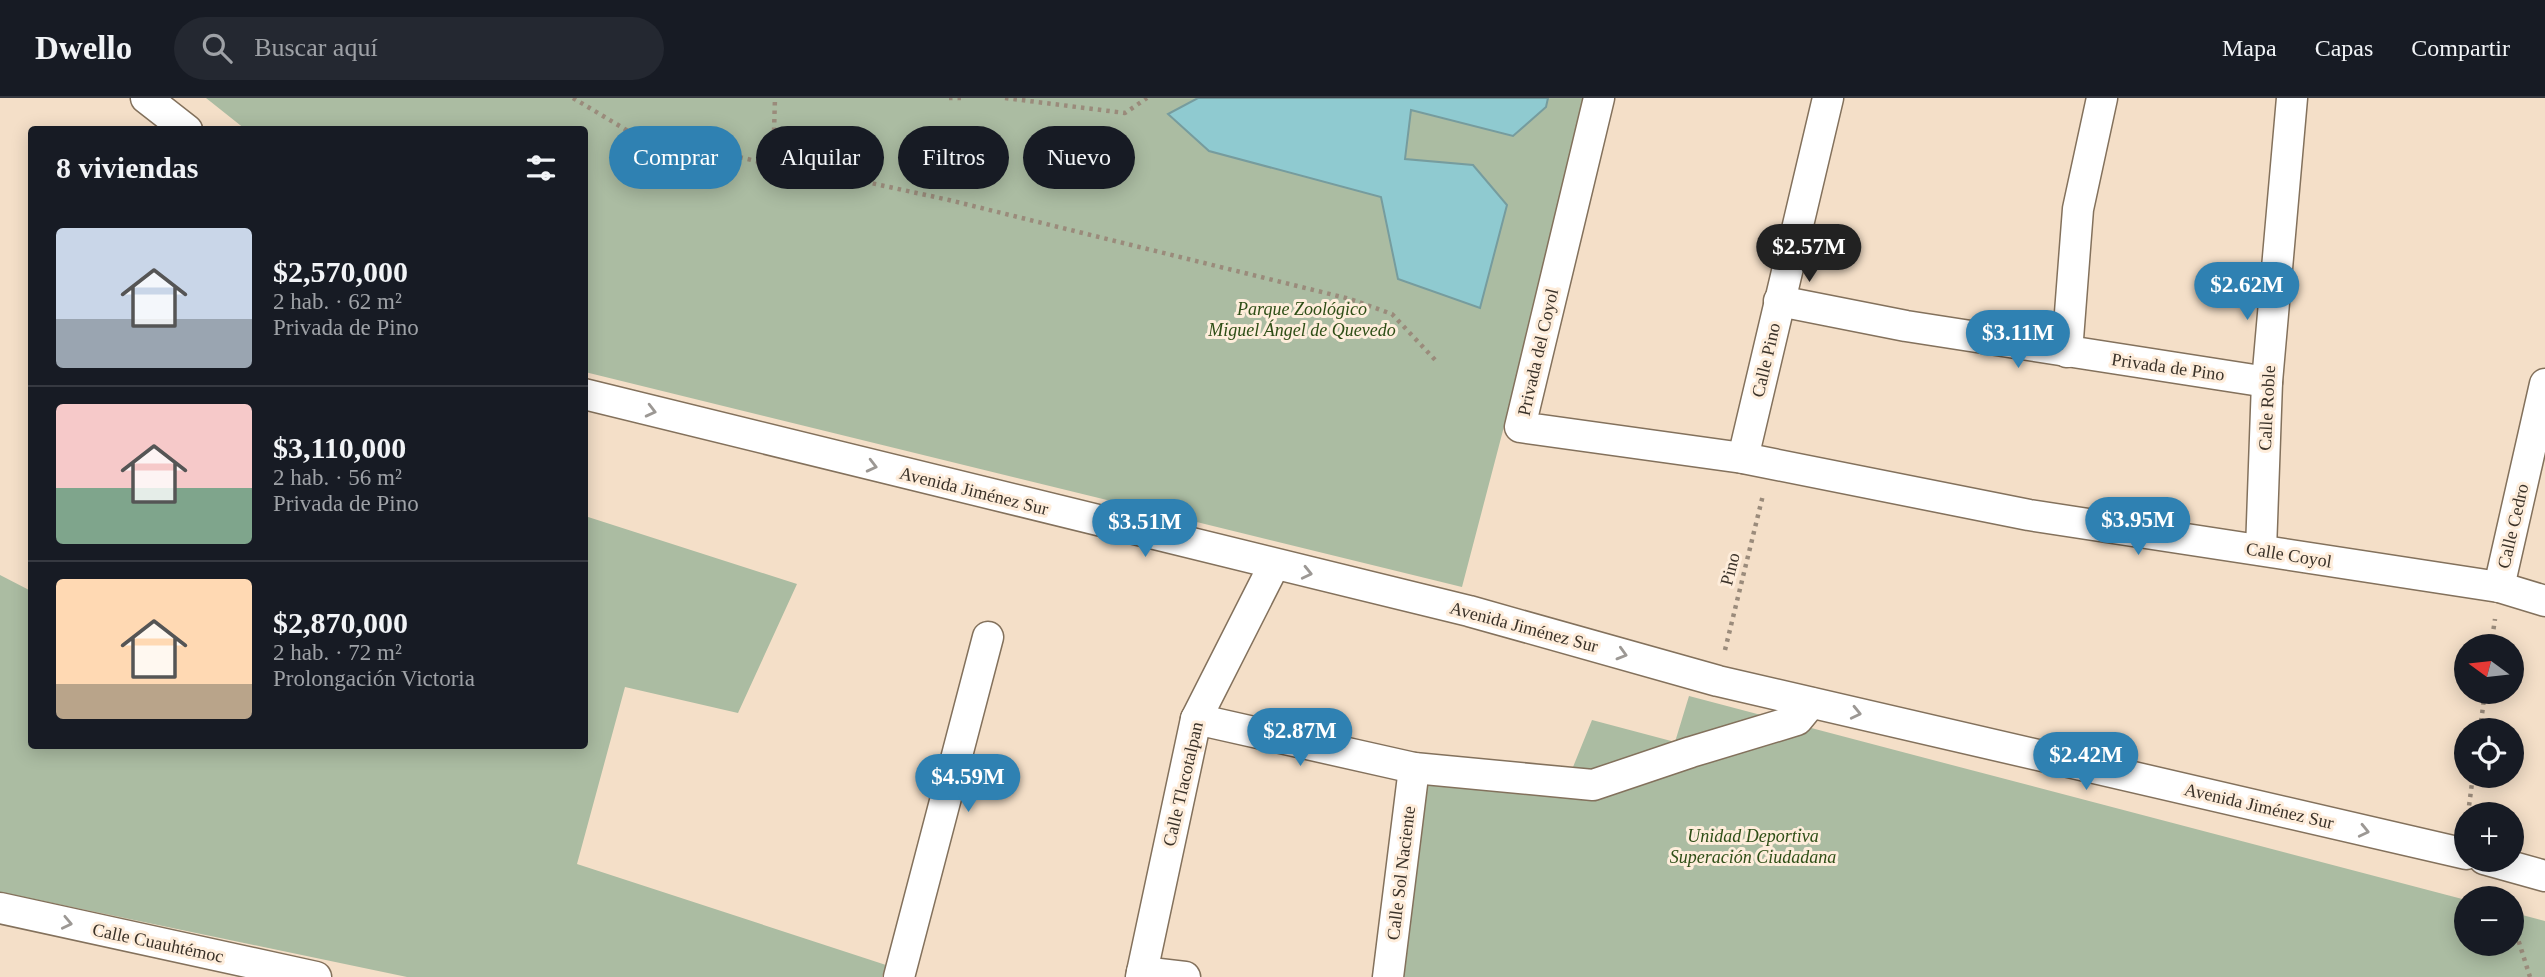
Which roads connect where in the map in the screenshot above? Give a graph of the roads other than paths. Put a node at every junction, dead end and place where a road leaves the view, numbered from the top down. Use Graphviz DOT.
graph roads {
  1 [pos="146,98"];
  2 [pos="1599,98"];
  3 [pos="1828,98"];
  4 [pos="2102,98"];
  5 [pos="2292,98"];
  6 [pos="182,126"];
  7 [pos="1779,301"];
  8 [pos="2067,352"];
  9 [pos="2267,382"];
  10 [pos="2545,384"];
  11 [pos="588,395"];
  12 [pos="1757,461"];
  13 [pos="2261,550"];
  14 [pos="1274,565"];
  15 [pos="2499,587"];
  16 [pos="2545,601"];
  17 [pos="988,637"];
  18 [pos="1811,703"];
  19 [pos="1196,719"];
  20 [pos="1414,768"];
  21 [pos="2454,851"];
  22 [pos="2524,870"];
  23 [pos="2545,876"];
  24 [pos="0,908"];
  25 [pos="1142,975"];
  26 [pos="316,977"];
  27 [pos="899,977"];
  28 [pos="1185,977"];
  29 [pos="1388,977"];
  1 -- 6 [label="street"];
  2 -- 12 [label="street, Privada del Coyol"];
  3 -- 7 [label="street, Calle Pino"];
  4 -- 8 [label="street"];
  5 -- 9 [label="street, Calle Roble"];
  7 -- 8 [label="street, Privada de Pino"];
  7 -- 12 [label="street, Calle Pino"];
  8 -- 9 [label="street, Privada de Pino"];
  9 -- 13 [label="street, Calle Roble"];
  10 -- 15 [label="street, Calle Cedro"];
  11 -- 14 [label="street, Avenida Jiménez Sur, one-way"];
  12 -- 13 [label="street, Calle Coyol"];
  13 -- 15 [label="street, Calle Coyol"];
  14 -- 18 [label="street, Avenida Jiménez Sur, one-way"];
  14 -- 19 [label="street, Calle Tlacotalpan"];
  15 -- 16 [label="street, Calle Coyol"];
  17 -- 27 [label="street"];
  18 -- 20 [label="street"];
  18 -- 21 [label="street, Avenida Jiménez Sur, one-way"];
  19 -- 20 [label="street"];
  19 -- 25 [label="street, Calle Tlacotalpan"];
  20 -- 29 [label="street, Calle Sol Naciente"];
  22 -- 23 [label="street"];
  24 -- 26 [label="street, Calle Cuauhtémoc, one-way"];
  25 -- 28 [label="street"];
}
